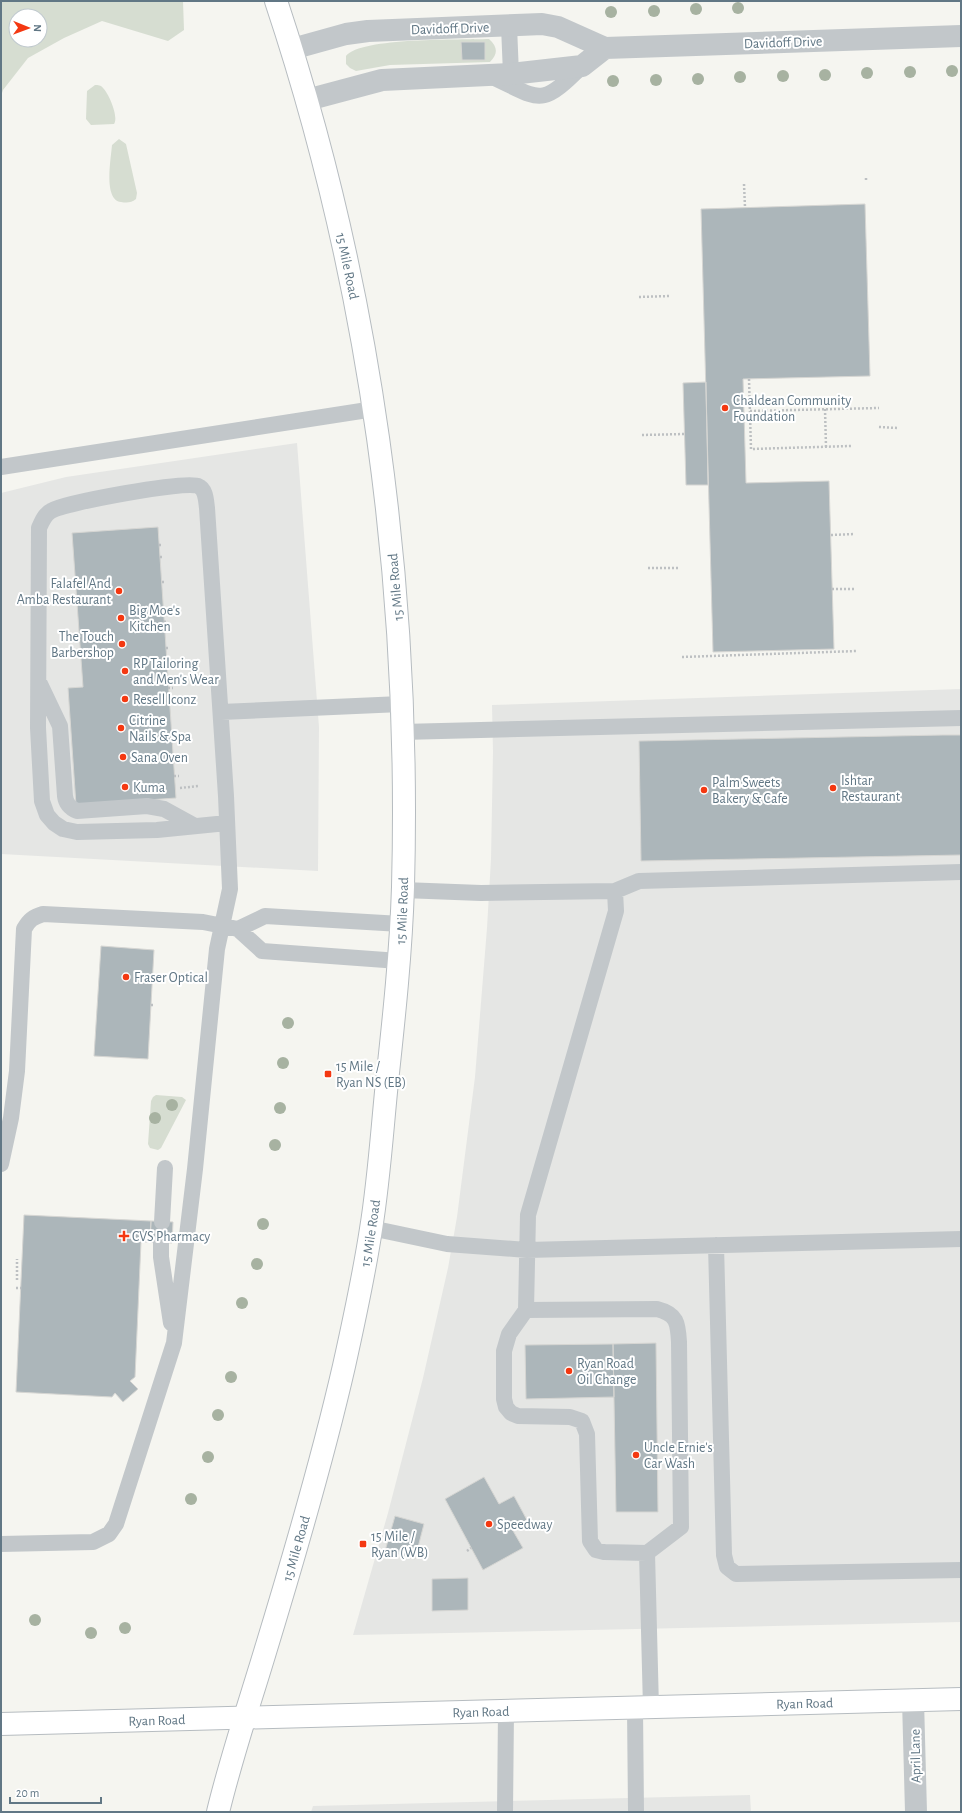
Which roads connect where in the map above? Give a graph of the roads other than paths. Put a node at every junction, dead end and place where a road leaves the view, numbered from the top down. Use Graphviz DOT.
graph roads {
  1 [pos="276,1"];
  2 [pos="509,26"];
  3 [pos="961,36"];
  4 [pos="605,48"];
  5 [pos="292,49"];
  6 [pos="582,66"];
  7 [pos="485,74"];
  8 [pos="511,74"];
  9 [pos="307,100"];
  10 [pos="374,409"];
  11 [pos="1,466"];
  12 [pos="39,681"];
  13 [pos="401,704"];
  14 [pos="221,712"];
  15 [pos="961,718"];
  16 [pos="402,732"];
  17 [pos="227,823"];
  18 [pos="195,826"];
  19 [pos="961,872"];
  20 [pos="403,890"];
  21 [pos="615,891"];
  22 [pos="402,924"];
  23 [pos="230,927"];
  24 [pos="399,961"];
  25 [pos="1,1164"];
  26 [pos="165,1168"];
  27 [pos="162,1222"];
  28 [pos="371,1228"];
  29 [pos="961,1239"];
  30 [pos="161,1243"];
  31 [pos="716,1245"];
  32 [pos="527,1250"];
  33 [pos="526,1310"];
  34 [pos="174,1343"];
  35 [pos="1,1544"];
  36 [pos="647,1553"];
  37 [pos="961,1570"];
  38 [pos="961,1699"];
  39 [pos="913,1700"];
  40 [pos="643,1708"];
  41 [pos="506,1711"];
  42 [pos="244,1719"];
  43 [pos="1,1724"];
  44 [pos="218,1812"];
  45 [pos="505,1812"];
  46 [pos="636,1812"];
  47 [pos="916,1812"];
  1 -- 5 [label="main road, 15 Mile Road"];
  2 -- 4 [label="street, Davidoff Drive"];
  2 -- 5 [label="street, Davidoff Drive"];
  2 -- 8 [label="lane"];
  3 -- 4 [label="street, Davidoff Drive"];
  4 -- 6 [label="street"];
  5 -- 9 [label="main road, 15 Mile Road"];
  6 -- 7 [label="lane"];
  6 -- 8 [label="street"];
  7 -- 8 [label="street"];
  7 -- 9 [label="street"];
  9 -- 10 [label="main road, 15 Mile Road"];
  10 -- 11 [label="lane"];
  10 -- 13 [label="main road, 15 Mile Road"];
  12 -- 14 [label="lane"];
  12 -- 18 [label="lane"];
  12 -- 18 [label="lane"];
  13 -- 14 [label="lane"];
  13 -- 16 [label="main road, 15 Mile Road"];
  14 -- 17 [label="lane"];
  15 -- 16 [label="lane"];
  16 -- 20 [label="main road, 15 Mile Road"];
  17 -- 18 [label="lane"];
  17 -- 23 [label="lane"];
  19 -- 21 [label="lane"];
  20 -- 21 [label="lane"];
  20 -- 22 [label="main road, 15 Mile Road"];
  21 -- 32 [label="lane"];
  22 -- 23 [label="lane"];
  22 -- 24 [label="main road, 15 Mile Road"];
  23 -- 24 [label="lane"];
  23 -- 25 [label="lane"];
  23 -- 34 [label="lane"];
  24 -- 28 [label="main road, 15 Mile Road"];
  26 -- 27 [label="lane"];
  28 -- 32 [label="lane"];
  28 -- 42 [label="main road, 15 Mile Road"];
  29 -- 31 [label="lane"];
  30 -- 34 [label="lane"];
  31 -- 32 [label="lane"];
  31 -- 37 [label="lane"];
  32 -- 33 [label="lane"];
  33 -- 36 [label="lane"];
  33 -- 36 [label="lane"];
  34 -- 35 [label="lane"];
  36 -- 40 [label="lane"];
  38 -- 39 [label="main road, Ryan Road"];
  39 -- 40 [label="main road, Ryan Road"];
  39 -- 47 [label="street, April Lane"];
  40 -- 41 [label="main road, Ryan Road"];
  40 -- 46 [label="lane"];
  41 -- 42 [label="main road, Ryan Road"];
  41 -- 45 [label="lane"];
  42 -- 43 [label="main road, Ryan Road"];
  42 -- 44 [label="main road, 15 Mile Road"];
}
